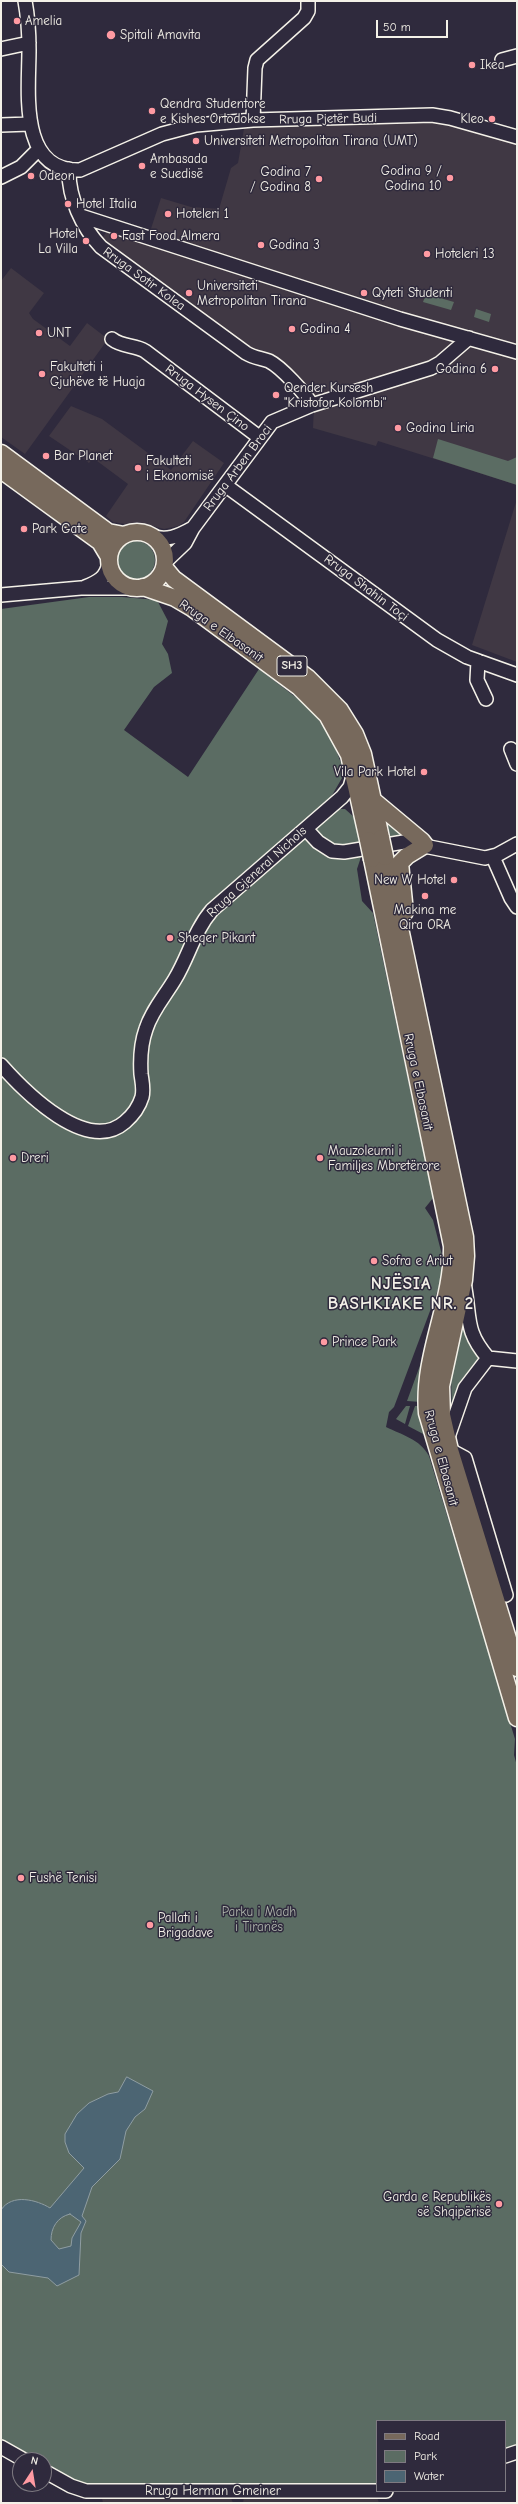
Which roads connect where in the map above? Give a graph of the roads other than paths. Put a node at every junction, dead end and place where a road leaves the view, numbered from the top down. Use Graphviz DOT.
graph roads {
  1 [pos="25,1"];
  2 [pos="308,1"];
  3 [pos="29,43"];
  4 [pos="1,49"];
  5 [pos="517,56"];
  6 [pos="502,60"];
  7 [pos="253,120"];
  8 [pos="30,124"];
  9 [pos="1,125"];
  10 [pos="517,137"];
  11 [pos="39,149"];
  12 [pos="69,170"];
  13 [pos="1,177"];
  14 [pos="81,216"];
  15 [pos="463,337"];
  16 [pos="112,339"];
  17 [pos="517,352"];
  18 [pos="312,405"];
  19 [pos="259,437"];
  20 [pos="1,452"];
  21 [pos="1,470"];
  22 [pos="225,485"];
  23 [pos="192,528"];
  24 [pos="124,535"];
  25 [pos="150,536"];
  26 [pos="109,560"];
  27 [pos="164,565"];
  28 [pos="82,588"];
  29 [pos="140,588"];
  30 [pos="1,595"];
  31 [pos="478,661"];
  32 [pos="517,675"];
  33 [pos="486,699"];
  34 [pos="511,749"];
  35 [pos="517,764"];
  36 [pos="354,773"];
  37 [pos="338,800"];
  38 [pos="374,800"];
  39 [pos="362,813"];
  40 [pos="306,829"];
  41 [pos="374,839"];
  42 [pos="517,844"];
  43 [pos="425,846"];
  44 [pos="493,857"];
  45 [pos="378,858"];
  46 [pos="517,907"];
  47 [pos="403,940"];
  48 [pos="1,1065"];
  49 [pos="464,1280"];
  50 [pos="488,1358"];
  51 [pos="517,1361"];
  52 [pos="449,1445"];
  53 [pos="507,1598"];
  54 [pos="517,1668"];
  55 [pos="517,1718"];
  56 [pos="1,2447"];
  57 [pos="517,2452"];
  58 [pos="12,2453"];
  59 [pos="506,2456"];
  60 [pos="52,2475"];
  61 [pos="376,2491"];
  1 -- 3 [label="street"];
  2 -- 7 [label="street"];
  3 -- 4 [label="street"];
  3 -- 8 [label="street"];
  5 -- 6 [label="street"];
  7 -- 10 [label="street, Rruga Pjetër Budi"];
  7 -- 12 [label="street, Rruga Pjetër Budi"];
  8 -- 9 [label="street"];
  8 -- 11 [label="street"];
  11 -- 12 [label="street"];
  11 -- 13 [label="street"];
  12 -- 14 [label="street, Rruga Sotir Kolea"];
  14 -- 15 [label="street"];
  14 -- 18 [label="street, Rruga Sotir Kolea"];
  15 -- 17 [label="street"];
  15 -- 18 [label="street, Rruga Arben Broci"];
  16 -- 19 [label="street, Rruga Hysen Çino"];
  18 -- 19 [label="street, Rruga Arben Broci"];
  19 -- 22 [label="street, Rruga Arben Broci"];
  20 -- 24 [label="main road"];
  21 -- 26 [label="main road, SH3"];
  22 -- 23 [label="street, Rruga Arben Broci"];
  22 -- 31 [label="street, Rruga Shahin Toçi"];
  23 -- 25 [label="street, Rruga Arben Broci"];
  23 -- 27 [label="street, Rruga Arben Broci"];
  24 -- 25 [label="main road"];
  24 -- 26 [label="main road"];
  25 -- 27 [label="main road, SH3"];
  26 -- 28 [label="street"];
  26 -- 29 [label="main road, SH3"];
  27 -- 29 [label="main road"];
  27 -- 38 [label="main road, Rruga e Elbasanit / SH3"];
  28 -- 29 [label="street"];
  28 -- 30 [label="street"];
  29 -- 36 [label="main road, Rruga e Elbasanit / SH3"];
  31 -- 32 [label="street, Rruga Shahin Toçi"];
  31 -- 33 [label="street"];
  34 -- 35 [label="street"];
  36 -- 37 [label="street, Rruga Gjeneral Nichols"];
  36 -- 39 [label="main road, Rruga e Elbasanit / SH3"];
  37 -- 39 [label="street"];
  37 -- 40 [label="street, Rruga Gjeneral Nichols"];
  38 -- 41 [label="main road, Rruga e Elbasanit / SH3"];
  38 -- 43 [label="main road"];
  39 -- 41 [label="main road, Rruga e Elbasanit / SH3"];
  40 -- 43 [label="street"];
  40 -- 48 [label="street, Rruga Gjeneral Nichols"];
  41 -- 45 [label="main road, Rruga e Elbasanit / SH3, bridge"];
  42 -- 44 [label="street"];
  43 -- 44 [label="street"];
  43 -- 47 [label="main road"];
  44 -- 46 [label="street"];
  45 -- 47 [label="main road, Rruga e Elbasanit / SH3"];
  45 -- 55 [label="main road, Rruga e Elbasanit / SH3"];
  47 -- 49 [label="main road, Rruga e Elbasanit / SH3"];
  49 -- 50 [label="street"];
  49 -- 52 [label="main road, Rruga e Elbasanit / SH3"];
  50 -- 51 [label="street"];
  50 -- 52 [label="street"];
  52 -- 53 [label="main road, Rruga e Elbasanit / SH3"];
  53 -- 54 [label="main road, Rruga e Elbasanit / SH3"];
  56 -- 58 [label="street"];
  57 -- 59 [label="street"];
  60 -- 61 [label="street, Rruga Herman Gmeiner"];
}
